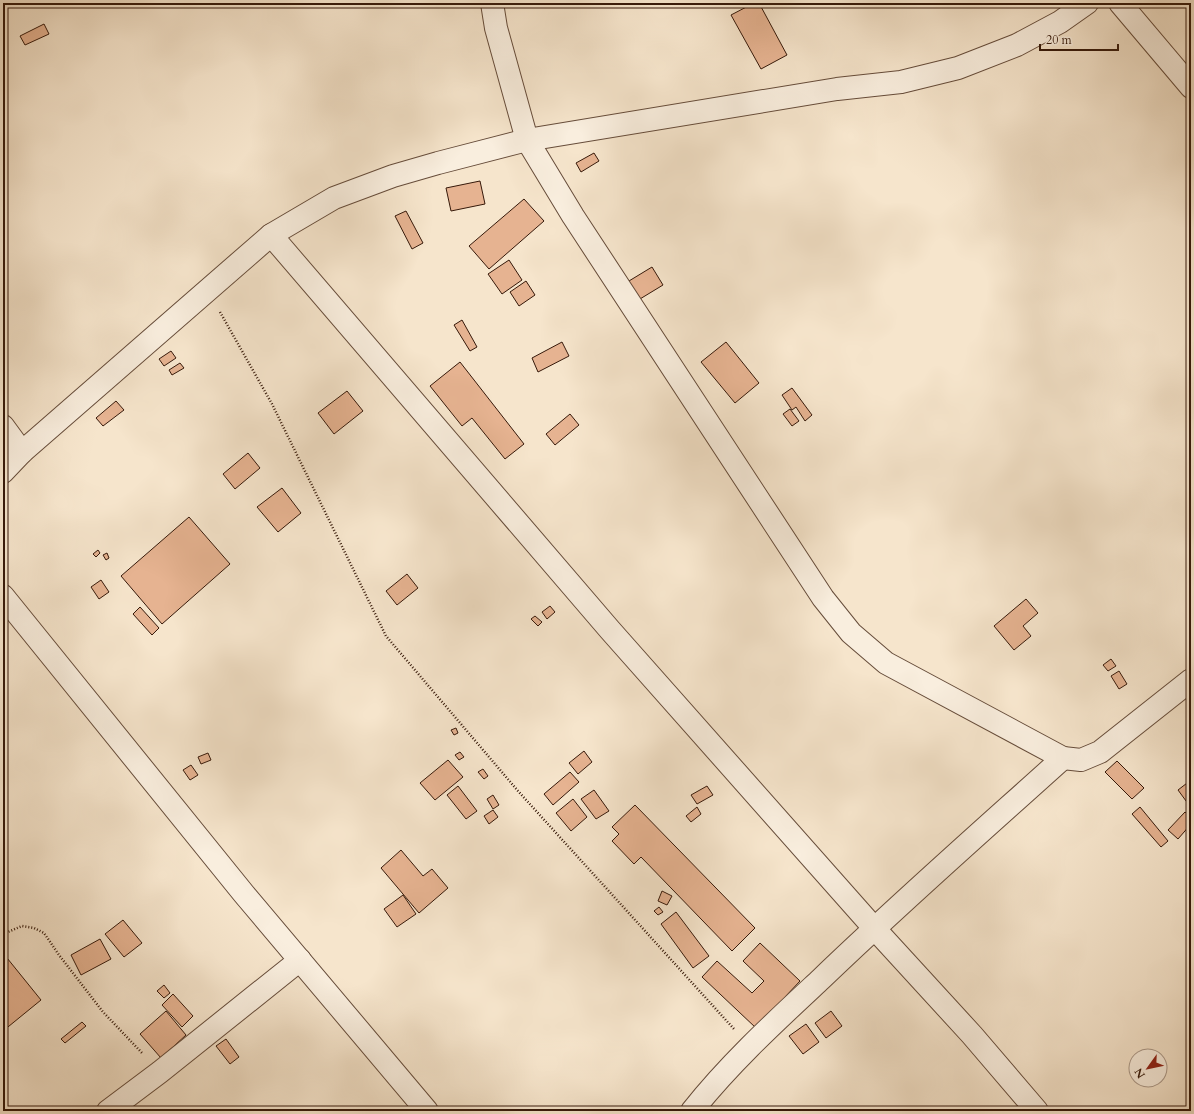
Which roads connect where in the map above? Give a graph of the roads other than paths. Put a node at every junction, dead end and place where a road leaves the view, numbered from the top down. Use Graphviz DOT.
graph roads {
  1 [pos="492,3"];
  2 [pos="1087,3"];
  3 [pos="1120,3"];
  4 [pos="1191,87"];
  5 [pos="527,140"];
  6 [pos="271,235"];
  7 [pos="3,426"];
  8 [pos="22,452"];
  9 [pos="3,472"];
  10 [pos="3,596"];
  11 [pos="1191,680"];
  12 [pos="1063,758"];
  13 [pos="874,928"];
  14 [pos="300,960"];
  15 [pos="108,1111"];
  16 [pos="427,1111"];
  17 [pos="692,1111"];
  18 [pos="1037,1111"];
  1 -- 5 [label="street"];
  2 -- 5 [label="street"];
  3 -- 4 [label="street"];
  5 -- 6 [label="street"];
  5 -- 12 [label="street"];
  6 -- 8 [label="street"];
  6 -- 13 [label="street"];
  7 -- 8 [label="street"];
  8 -- 9 [label="street"];
  10 -- 14 [label="street"];
  11 -- 12 [label="street"];
  12 -- 13 [label="street"];
  13 -- 17 [label="street"];
  13 -- 18 [label="street"];
  14 -- 15 [label="street"];
  14 -- 16 [label="street"];
}
